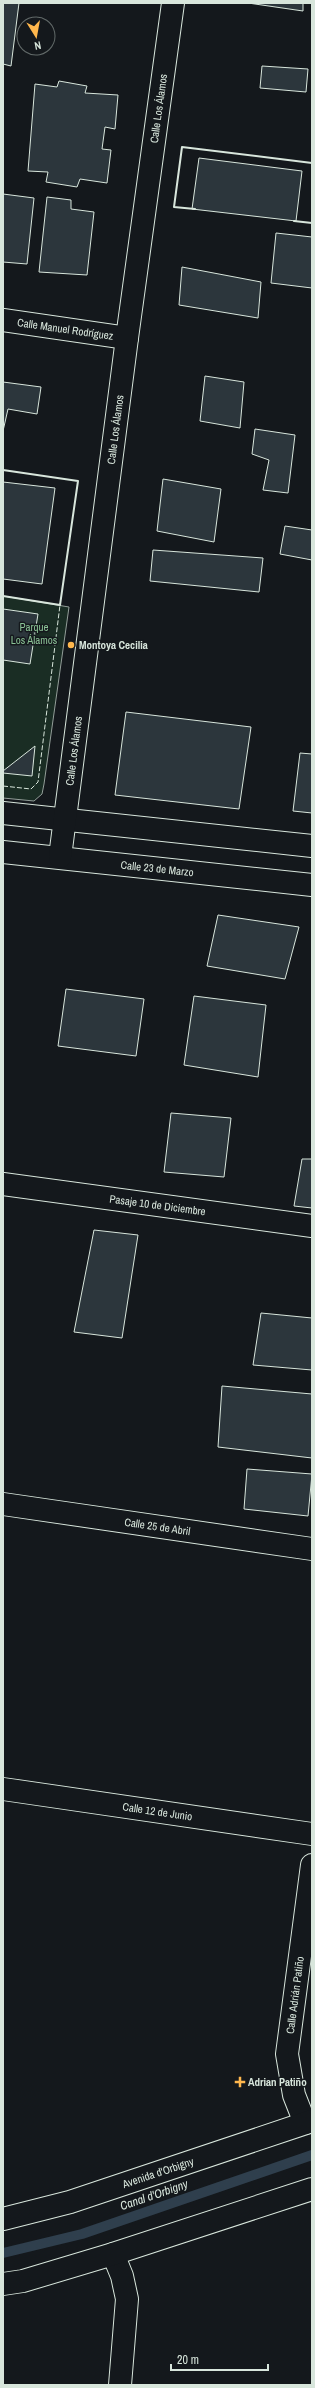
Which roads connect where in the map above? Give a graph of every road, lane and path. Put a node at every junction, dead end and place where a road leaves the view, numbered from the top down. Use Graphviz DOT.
graph roads {
  1 [pos="173,3"];
  2 [pos="3,320"];
  3 [pos="127,338"];
  4 [pos="3,813"];
  5 [pos="64,819"];
  6 [pos="312,846"];
  7 [pos="3,852"];
  8 [pos="60,857"];
  9 [pos="312,885"];
  10 [pos="3,1184"];
  11 [pos="312,1226"];
  12 [pos="3,1504"];
  13 [pos="312,1549"];
  14 [pos="3,1789"];
  15 [pos="312,1834"];
  16 [pos="312,1865"];
  17 [pos="308,2122"];
  18 [pos="312,2189"];
  19 [pos="3,2219"];
  20 [pos="113,2254"];
  21 [pos="3,2284"];
  22 [pos="120,2385"];
  1 -- 3 [label="street, Calle Los Álamos"];
  2 -- 3 [label="street, Calle Manuel Rodríguez"];
  3 -- 5 [label="street, Calle Los Álamos"];
  4 -- 5 [label="street"];
  5 -- 6 [label="street"];
  5 -- 8 [label="street, Calle Los Álamos"];
  7 -- 8 [label="street, Calle 23 de Marzo"];
  8 -- 9 [label="street, Calle 23 de Marzo"];
  10 -- 11 [label="street, Pasaje 10 de Diciembre"];
  12 -- 13 [label="street, Calle 25 de Abril"];
  14 -- 15 [label="street, Calle 12 de Junio"];
  16 -- 17 [label="street, Calle Adrián Patiño"];
  17 -- 19 [label="street, Avenida d'Orbigny"];
  18 -- 20 [label="street"];
  20 -- 21 [label="street"];
  20 -- 22 [label="street"];
}
